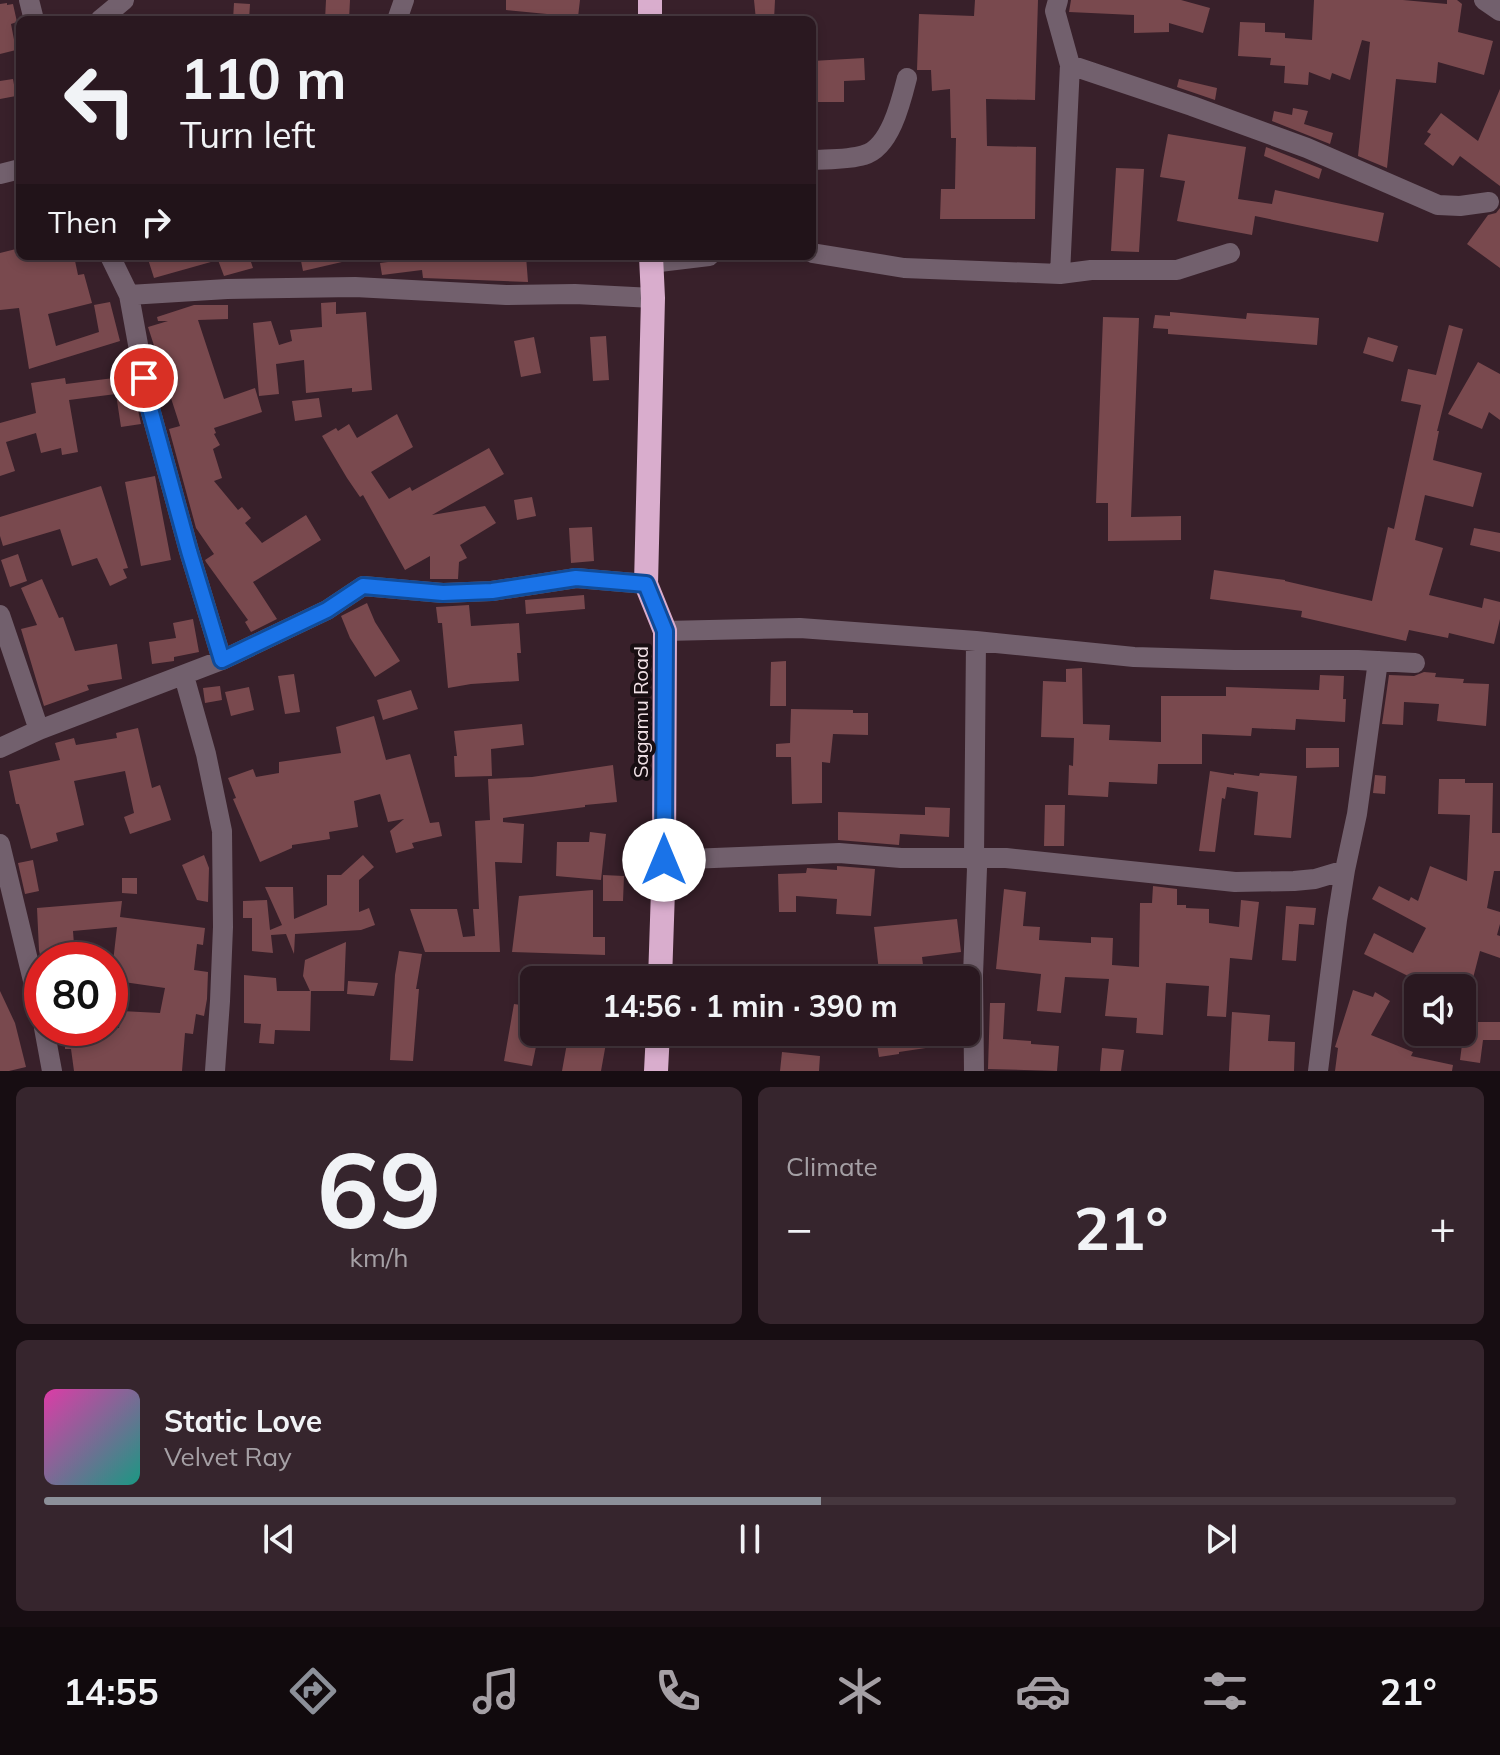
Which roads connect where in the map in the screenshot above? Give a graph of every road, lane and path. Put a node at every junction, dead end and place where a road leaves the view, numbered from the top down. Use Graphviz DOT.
graph roads {
  1 [pos="124,0"];
  2 [pos="1058,0"];
  3 [pos="1484,0"];
  4 [pos="1500,11"];
  5 [pos="105,16"];
  6 [pos="1070,65"];
  7 [pos="907,78"];
  8 [pos="816,160"];
  9 [pos="1489,202"];
  10 [pos="1230,253"];
  11 [pos="816,254"];
  12 [pos="112,260"];
  13 [pos="651,260"];
  14 [pos="1060,274"];
  15 [pos="129,295"];
  16 [pos="653,298"];
  17 [pos="646,584"];
  18 [pos="0,615"];
  19 [pos="665,631"];
  20 [pos="976,641"];
  21 [pos="222,660"];
  22 [pos="1378,661"];
  23 [pos="1415,663"];
  24 [pos="184,676"];
  25 [pos="39,730"];
  26 [pos="0,748"];
  27 [pos="0,844"];
  28 [pos="974,858"];
  29 [pos="664,860"];
  30 [pos="1345,870"];
  31 [pos="24,943"];
  32 [pos="660,966"];
  33 [pos="47,1046"];
  34 [pos="657,1046"];
  35 [pos="52,1071"];
  36 [pos="215,1071"];
  37 [pos="656,1071"];
  38 [pos="974,1071"];
  39 [pos="1318,1071"];
  1 -- 5 [label="street"];
  2 -- 6 [label="street"];
  3 -- 4 [label="street"];
  6 -- 9 [label="street"];
  6 -- 14 [label="street"];
  7 -- 8 [label="street"];
  10 -- 14 [label="street"];
  11 -- 14 [label="street"];
  12 -- 15 [label="street"];
  13 -- 16 [label="highway, Sagamu Road"];
  15 -- 16 [label="street"];
  15 -- 21 [label="street"];
  16 -- 17 [label="highway, Sagamu Road"];
  17 -- 19 [label="highway, Sagamu Road"];
  17 -- 21 [label="street"];
  18 -- 25 [label="street"];
  19 -- 20 [label="street"];
  19 -- 29 [label="highway, Sagamu Road"];
  20 -- 22 [label="street"];
  20 -- 28 [label="street"];
  21 -- 24 [label="street"];
  22 -- 23 [label="street"];
  22 -- 30 [label="street"];
  24 -- 25 [label="street"];
  24 -- 36 [label="street"];
  25 -- 26 [label="street"];
  27 -- 31 [label="street"];
  28 -- 29 [label="street"];
  28 -- 30 [label="street"];
  28 -- 38 [label="street"];
  29 -- 32 [label="highway, Sagamu Road"];
  30 -- 39 [label="street"];
  33 -- 35 [label="street"];
  34 -- 37 [label="highway"];
}
